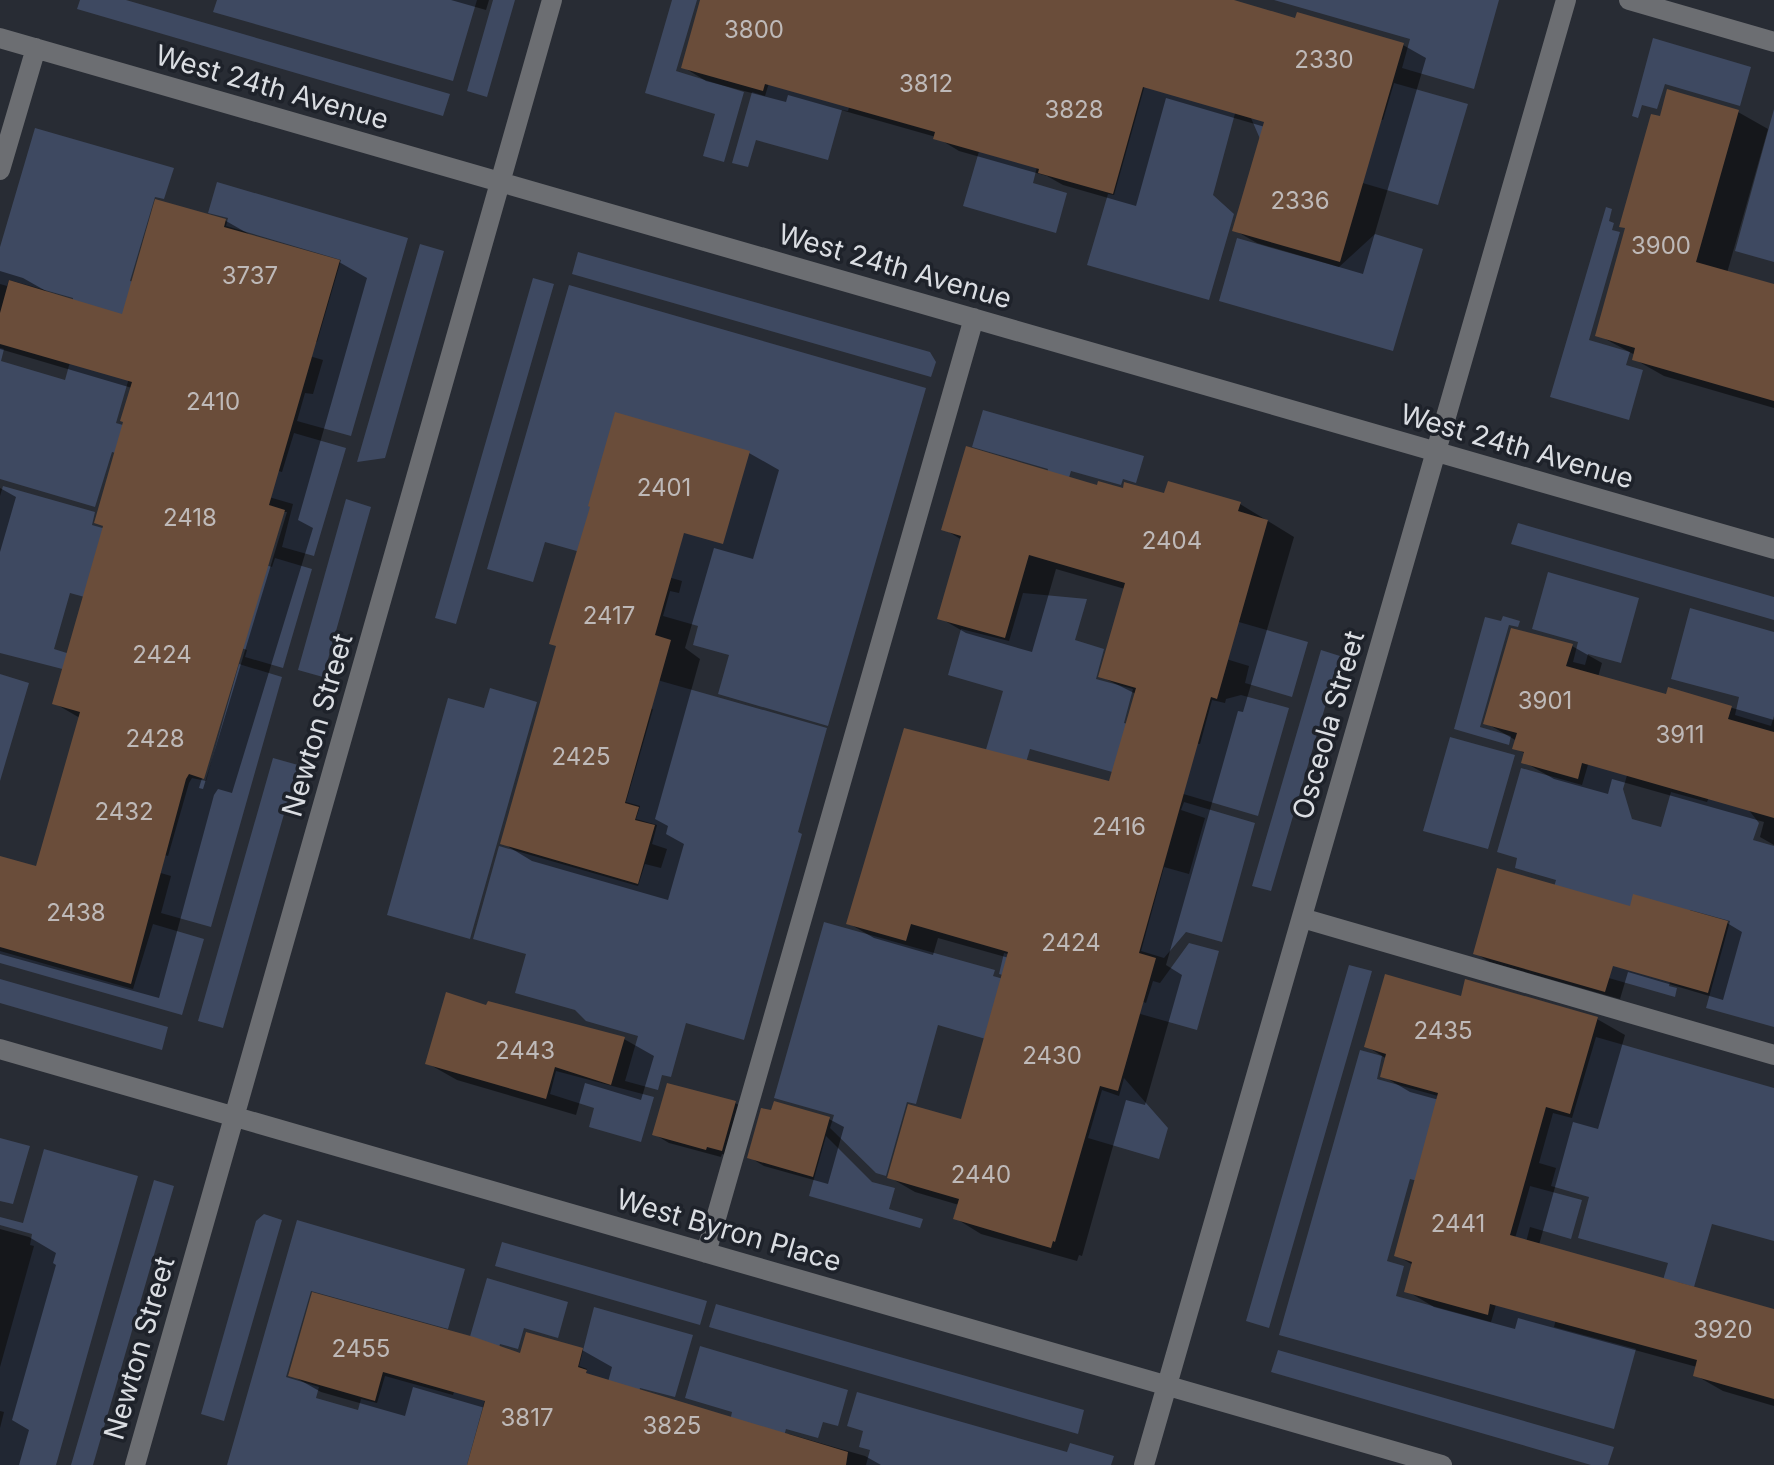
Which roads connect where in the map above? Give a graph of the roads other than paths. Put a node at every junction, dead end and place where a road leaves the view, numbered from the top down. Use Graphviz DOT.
graph roads {
  1 [pos="552,0"];
  2 [pos="1566,0"];
  3 [pos="1629,0"];
  4 [pos="0,38"];
  5 [pos="1774,42"];
  6 [pos="36,48"];
  7 [pos="0,170"];
  8 [pos="501,181"];
  9 [pos="974,318"];
  10 [pos="1435,451"];
  11 [pos="1774,549"];
  12 [pos="1302,918"];
  13 [pos="0,1049"];
  14 [pos="1774,1055"];
  15 [pos="234,1116"];
  16 [pos="706,1253"];
  17 [pos="1168,1385"];
  18 [pos="135,1465"];
  19 [pos="1144,1465"];
  20 [pos="1442,1465"];
  1 -- 8 [label="street, Newton Street"];
  2 -- 10 [label="street, Osceola Street"];
  3 -- 5 [label="street"];
  4 -- 6 [label="street, West 24th Avenue"];
  6 -- 7 [label="street"];
  6 -- 8 [label="street, West 24th Avenue"];
  8 -- 9 [label="street, West 24th Avenue"];
  8 -- 15 [label="street, Newton Street"];
  9 -- 10 [label="street, West 24th Avenue"];
  9 -- 16 [label="street"];
  10 -- 11 [label="street, West 24th Avenue"];
  10 -- 12 [label="street, Osceola Street"];
  12 -- 14 [label="street"];
  12 -- 17 [label="street, Osceola Street"];
  13 -- 15 [label="street, West Byron Place"];
  15 -- 16 [label="street, West Byron Place"];
  15 -- 18 [label="street, Newton Street"];
  16 -- 17 [label="street, West Byron Place"];
  17 -- 19 [label="street, Osceola Street"];
  17 -- 20 [label="street, West Byron Place"];
}
